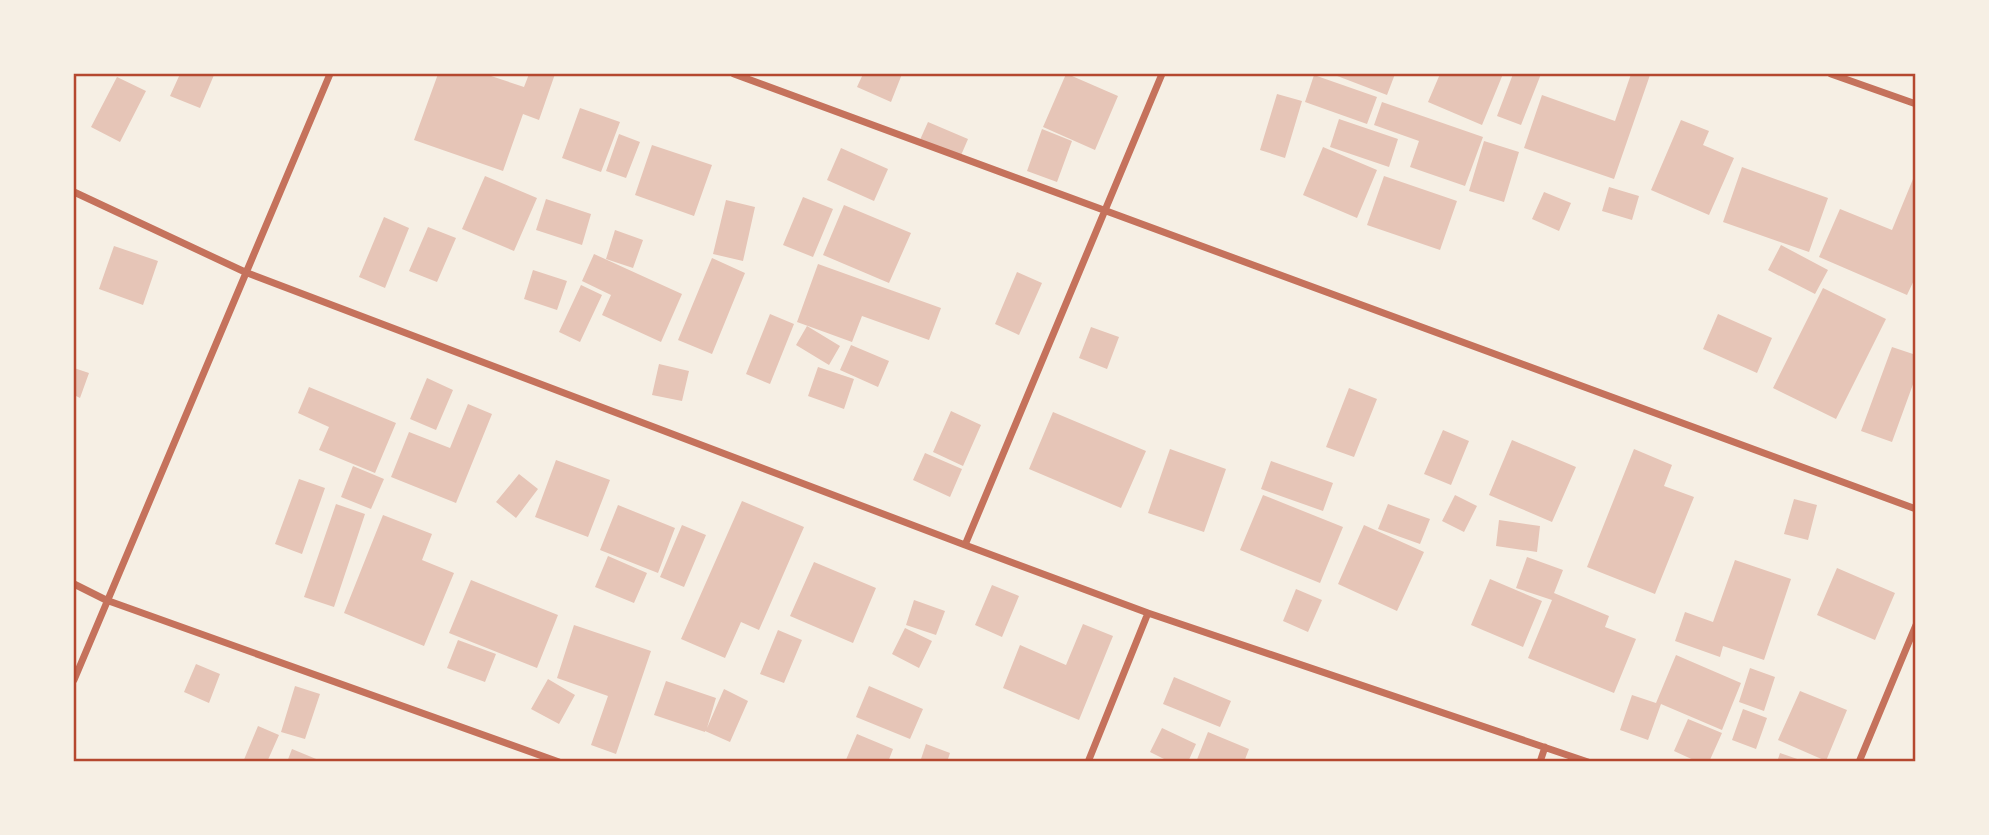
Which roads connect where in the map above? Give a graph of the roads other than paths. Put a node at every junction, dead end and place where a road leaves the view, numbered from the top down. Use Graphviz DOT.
graph roads {
  1 [pos="330,74"];
  2 [pos="734,74"];
  3 [pos="1162,74"];
  4 [pos="1831,74"];
  5 [pos="1916,104"];
  6 [pos="74,192"];
  7 [pos="1105,212"];
  8 [pos="245,272"];
  9 [pos="1916,509"];
  10 [pos="965,545"];
  11 [pos="74,584"];
  12 [pos="106,600"];
  13 [pos="1148,613"];
  14 [pos="1916,625"];
  15 [pos="74,680"];
  16 [pos="1545,747"];
  17 [pos="559,761"];
  18 [pos="1088,761"];
  19 [pos="1540,761"];
  20 [pos="1588,761"];
  21 [pos="1859,761"];
  1 -- 8 [label="street"];
  2 -- 7 [label="street"];
  3 -- 7 [label="street"];
  4 -- 5 [label="street"];
  6 -- 8 [label="street"];
  7 -- 9 [label="street"];
  7 -- 10 [label="street"];
  8 -- 10 [label="street"];
  8 -- 12 [label="street"];
  10 -- 13 [label="street"];
  11 -- 12 [label="street"];
  12 -- 15 [label="street"];
  12 -- 17 [label="street"];
  13 -- 16 [label="street"];
  13 -- 18 [label="street"];
  14 -- 21 [label="street"];
  16 -- 19 [label="street"];
  16 -- 20 [label="street"];
}
